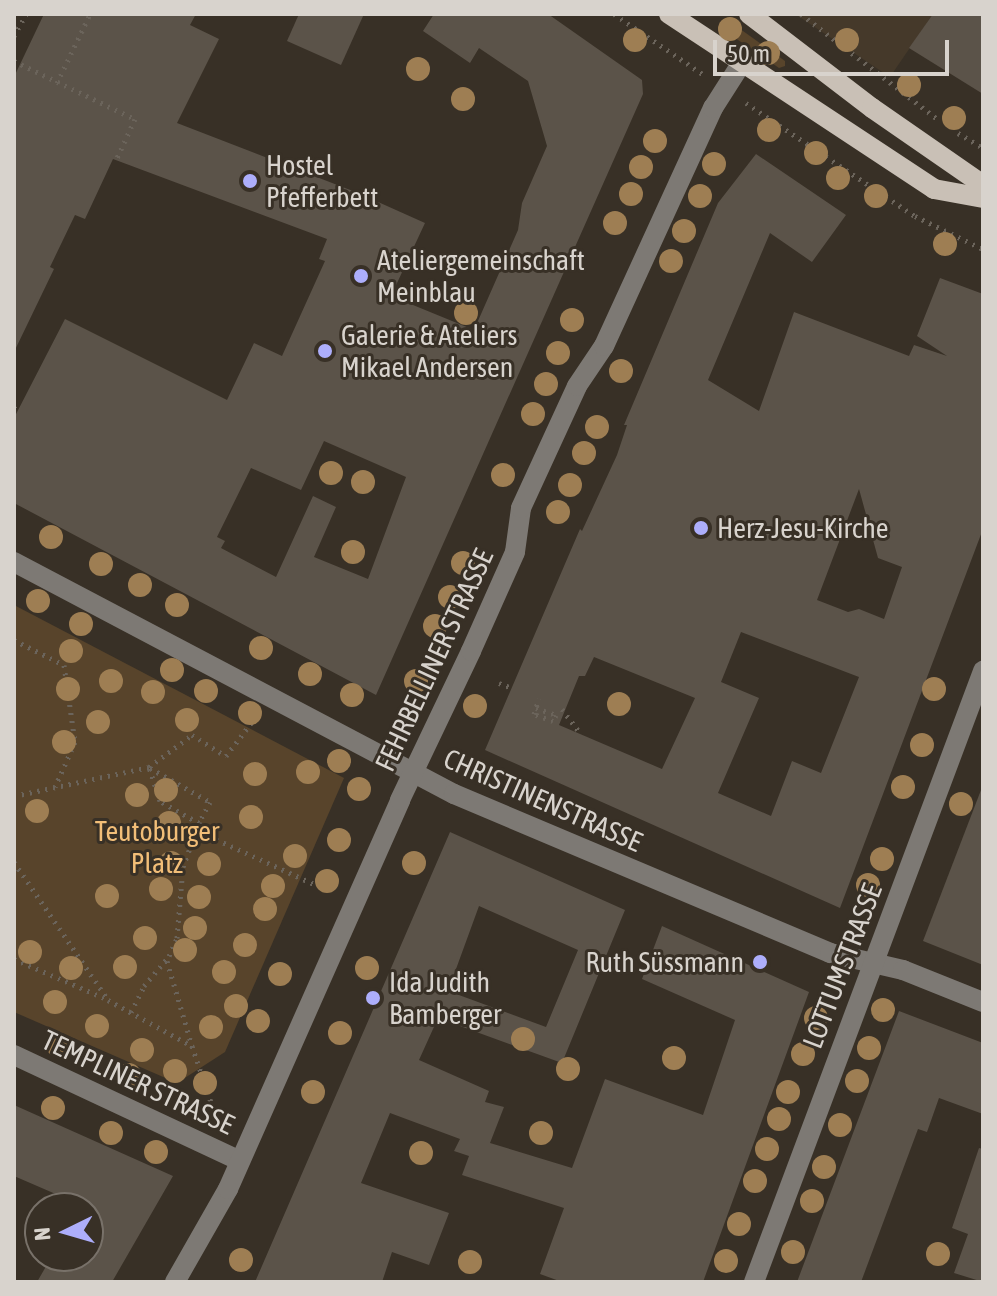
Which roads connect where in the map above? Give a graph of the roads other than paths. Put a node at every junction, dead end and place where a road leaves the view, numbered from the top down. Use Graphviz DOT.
graph roads {
  1 [pos="669,14"];
  2 [pos="749,14"];
  3 [pos="741,64"];
  4 [pos="983,185"];
  5 [pos="983,198"];
  6 [pos="14,562"];
  7 [pos="983,671"];
  8 [pos="414,773"];
  9 [pos="873,963"];
  10 [pos="983,1002"];
  11 [pos="14,1055"];
  12 [pos="238,1160"];
  13 [pos="175,1282"];
  14 [pos="754,1282"];
  1 -- 3 [label="main road"];
  2 -- 4 [label="main road"];
  3 -- 5 [label="main road"];
  3 -- 8 [label="street, FEHRBELLINER STRASSE"];
  6 -- 8 [label="street, CHRISTINENSTRASSE"];
  7 -- 9 [label="street, LOTTUMSTRASSE"];
  8 -- 9 [label="street, CHRISTINENSTRASSE"];
  8 -- 12 [label="street, FEHRBELLINER STRASSE"];
  9 -- 10 [label="street, CHRISTINENSTRASSE"];
  9 -- 14 [label="street, LOTTUMSTRASSE"];
  11 -- 12 [label="street, TEMPLINER STRASSE"];
  12 -- 13 [label="street, FEHRBELLINER STRASSE"];
}
